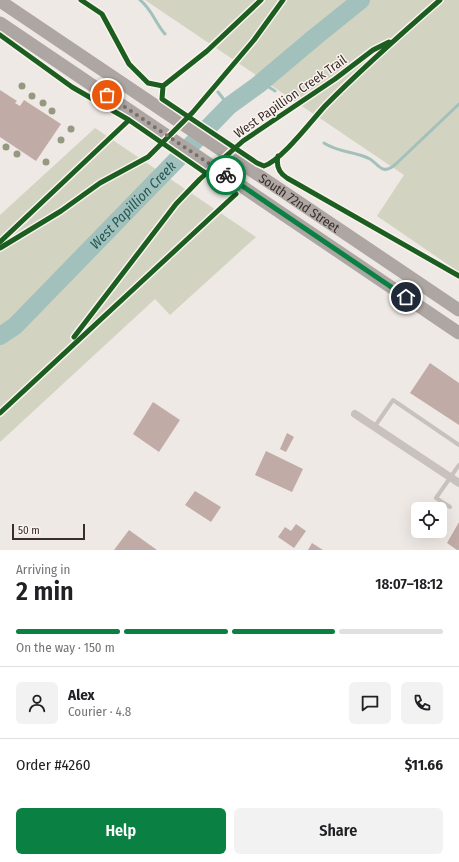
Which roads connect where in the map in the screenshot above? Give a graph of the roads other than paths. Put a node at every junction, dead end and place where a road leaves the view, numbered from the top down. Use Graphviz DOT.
graph roads {
  1 [pos="0,1"];
  2 [pos="0,23"];
  3 [pos="459,310"];
  4 [pos="459,333"];
  5 [pos="355,414"];
  6 [pos="375,426"];
  7 [pos="459,445"];
  8 [pos="459,465"];
  9 [pos="450,477"];
  10 [pos="459,483"];
  11 [pos="450,507"];
  1 -- 3 [label="main road, South 72nd Street"];
  2 -- 4 [label="main road, South 72nd Street"];
  5 -- 6 [label="street"];
  6 -- 7 [label="lane"];
  6 -- 9 [label="street"];
  8 -- 9 [label="lane"];
  9 -- 10 [label="street"];
  9 -- 11 [label="lane"];
}
